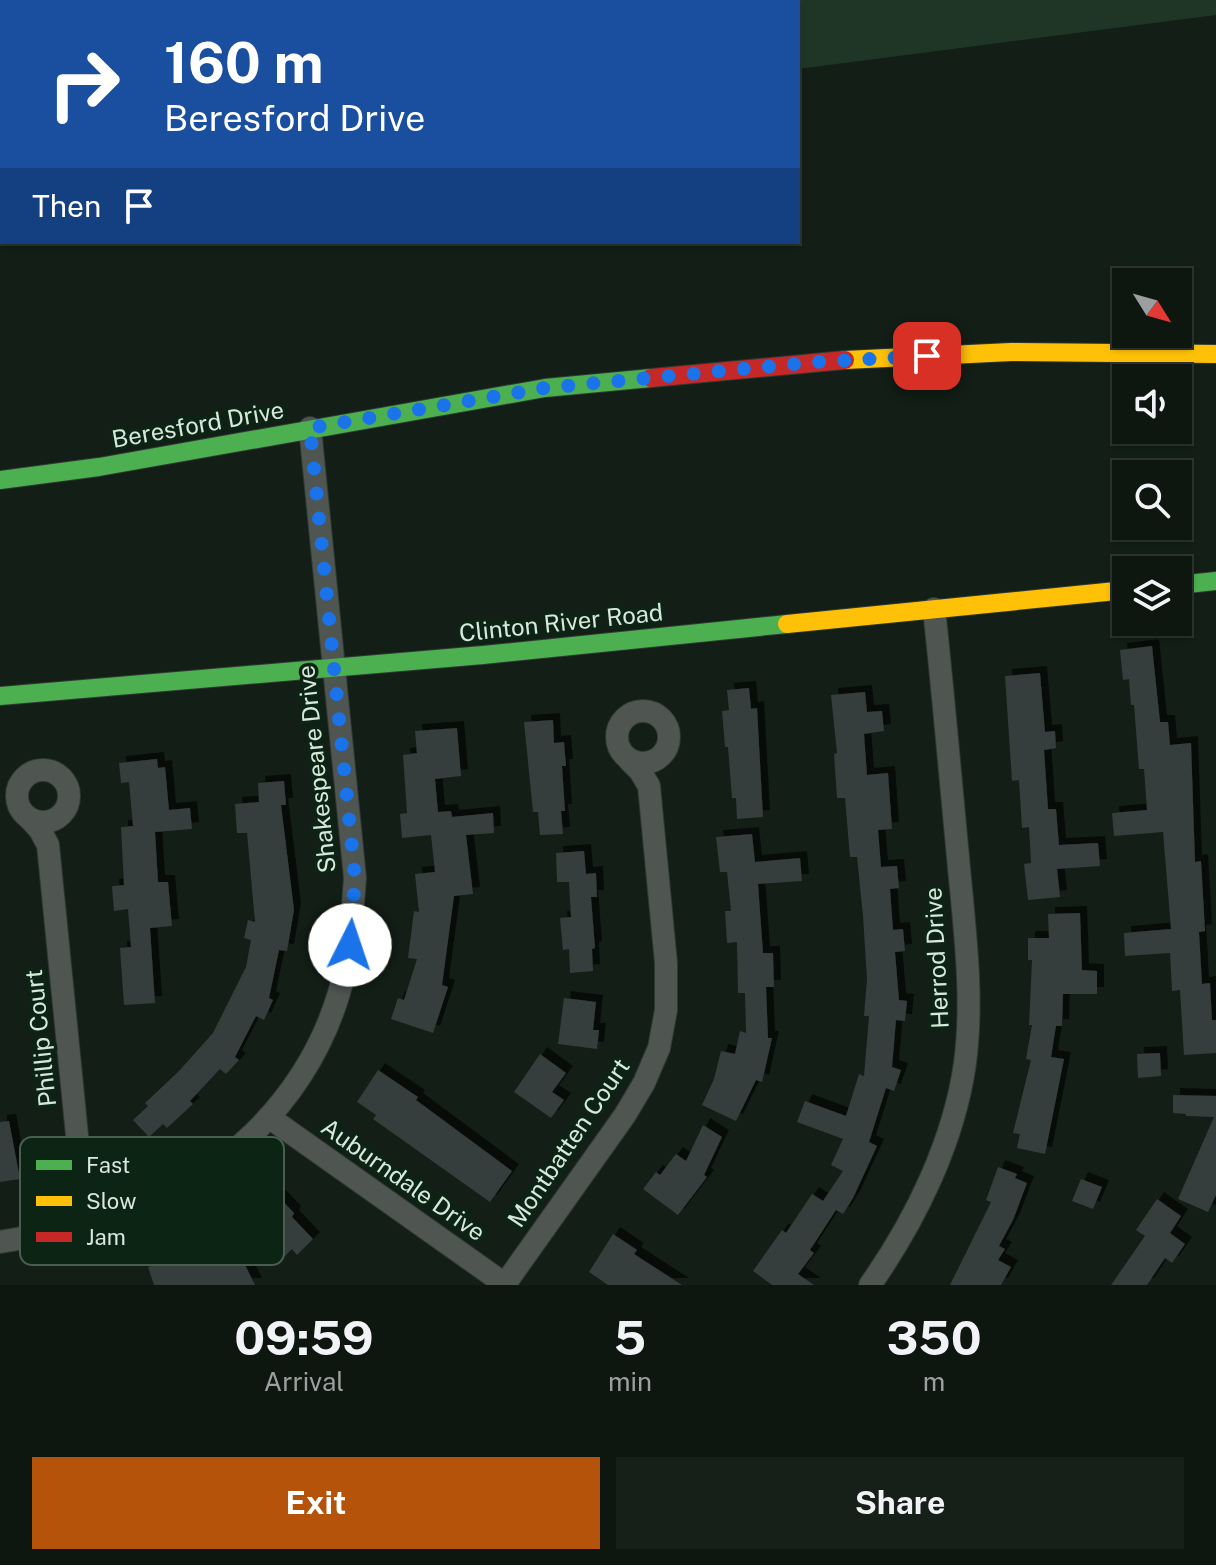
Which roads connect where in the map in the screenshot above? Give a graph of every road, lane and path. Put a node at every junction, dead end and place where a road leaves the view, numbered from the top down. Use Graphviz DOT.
graph roads {
  1 [pos="1216,354"];
  2 [pos="310,428"];
  3 [pos="0,480"];
  4 [pos="1216,581"];
  5 [pos="1192,584"];
  6 [pos="1112,591"];
  7 [pos="934,609"];
  8 [pos="333,667"];
  9 [pos="0,696"];
  10 [pos="662,756"];
  11 [pos="629,760"];
  12 [pos="649,786"];
  13 [pos="62,815"];
  14 [pos="29,818"];
  15 [pos="48,845"];
  16 [pos="270,1118"];
  17 [pos="77,1137"];
  18 [pos="253,1137"];
  19 [pos="20,1238"];
  20 [pos="0,1242"];
  21 [pos="506,1284"];
  22 [pos="870,1285"];
  1 -- 2 [label="street, Beresford Drive"];
  2 -- 3 [label="street, Beresford Drive"];
  2 -- 8 [label="street, Shakespeare Drive"];
  4 -- 5 [label="street"];
  6 -- 7 [label="street, Clinton River Road"];
  7 -- 8 [label="street, Clinton River Road"];
  7 -- 22 [label="street, Herrod Drive"];
  8 -- 9 [label="street, Clinton River Road"];
  8 -- 16 [label="street, Shakespeare Drive"];
  10 -- 11 [label="street"];
  10 -- 11 [label="street, Montbatten Court"];
  10 -- 12 [label="street, Montbatten Court"];
  11 -- 12 [label="street, Montbatten Court"];
  12 -- 21 [label="street, Montbatten Court"];
  13 -- 14 [label="street"];
  13 -- 14 [label="street, Phillip Court"];
  13 -- 15 [label="street, Phillip Court"];
  14 -- 15 [label="street, Phillip Court"];
  15 -- 17 [label="street, Phillip Court"];
  16 -- 18 [label="street, Shakespeare Drive"];
  16 -- 21 [label="street, Auburndale Drive"];
  19 -- 20 [label="street, Shakespeare Drive"];
}
